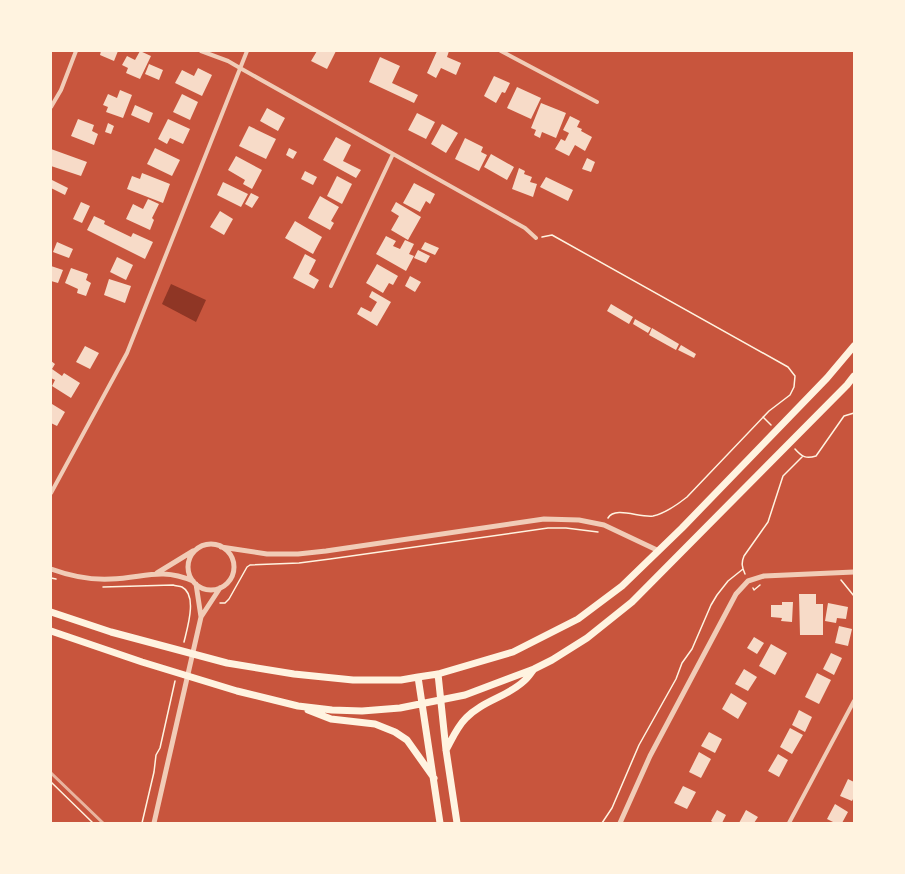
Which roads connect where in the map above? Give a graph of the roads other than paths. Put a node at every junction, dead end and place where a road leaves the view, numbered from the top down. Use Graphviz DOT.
graph roads {
  1 [pos="76,51"];
  2 [pos="201,51"];
  3 [pos="247,51"];
  4 [pos="501,51"];
  5 [pos="240,68"];
  6 [pos="597,102"];
  7 [pos="51,107"];
  8 [pos="393,154"];
  9 [pos="536,238"];
  10 [pos="331,286"];
  11 [pos="854,346"];
  12 [pos="854,376"];
  13 [pos="51,493"];
  14 [pos="221,547"];
  15 [pos="197,549"];
  16 [pos="659,551"];
  17 [pos="51,569"];
  18 [pos="854,572"];
  19 [pos="156,573"];
  20 [pos="194,583"];
  21 [pos="220,588"];
  22 [pos="51,612"];
  23 [pos="201,617"];
  24 [pos="51,631"];
  25 [pos="534,669"];
  26 [pos="438,674"];
  27 [pos="418,677"];
  28 [pos="441,700"];
  29 [pos="854,701"];
  30 [pos="422,704"];
  31 [pos="298,706"];
  32 [pos="446,750"];
  33 [pos="434,778"];
  34 [pos="154,821"];
  35 [pos="440,823"];
  36 [pos="457,823"];
  37 [pos="620,823"];
  38 [pos="789,823"];
  1 -- 7 [label="street"];
  2 -- 5 [label="street"];
  3 -- 5 [label="street"];
  4 -- 6 [label="street"];
  5 -- 8 [label="street"];
  5 -- 13 [label="street"];
  8 -- 9 [label="street"];
  8 -- 10 [label="street"];
  11 -- 16 [label="highway"];
  12 -- 25 [label="highway"];
  14 -- 15 [label="street"];
  14 -- 16 [label="street"];
  14 -- 21 [label="street"];
  15 -- 19 [label="street"];
  15 -- 20 [label="street"];
  16 -- 26 [label="highway"];
  17 -- 19 [label="street"];
  18 -- 37 [label="street"];
  19 -- 20 [label="street"];
  20 -- 21 [label="street"];
  20 -- 23 [label="street"];
  21 -- 23 [label="street"];
  22 -- 27 [label="highway"];
  23 -- 34 [label="street"];
  24 -- 31 [label="highway"];
  25 -- 28 [label="highway"];
  25 -- 32 [label="highway"];
  26 -- 27 [label="highway"];
  26 -- 28 [label="highway"];
  27 -- 30 [label="highway"];
  28 -- 30 [label="highway"];
  28 -- 32 [label="highway"];
  29 -- 38 [label="street"];
  30 -- 31 [label="highway"];
  30 -- 33 [label="highway"];
  31 -- 33 [label="highway"];
  32 -- 36 [label="highway"];
  33 -- 35 [label="highway"];
}
